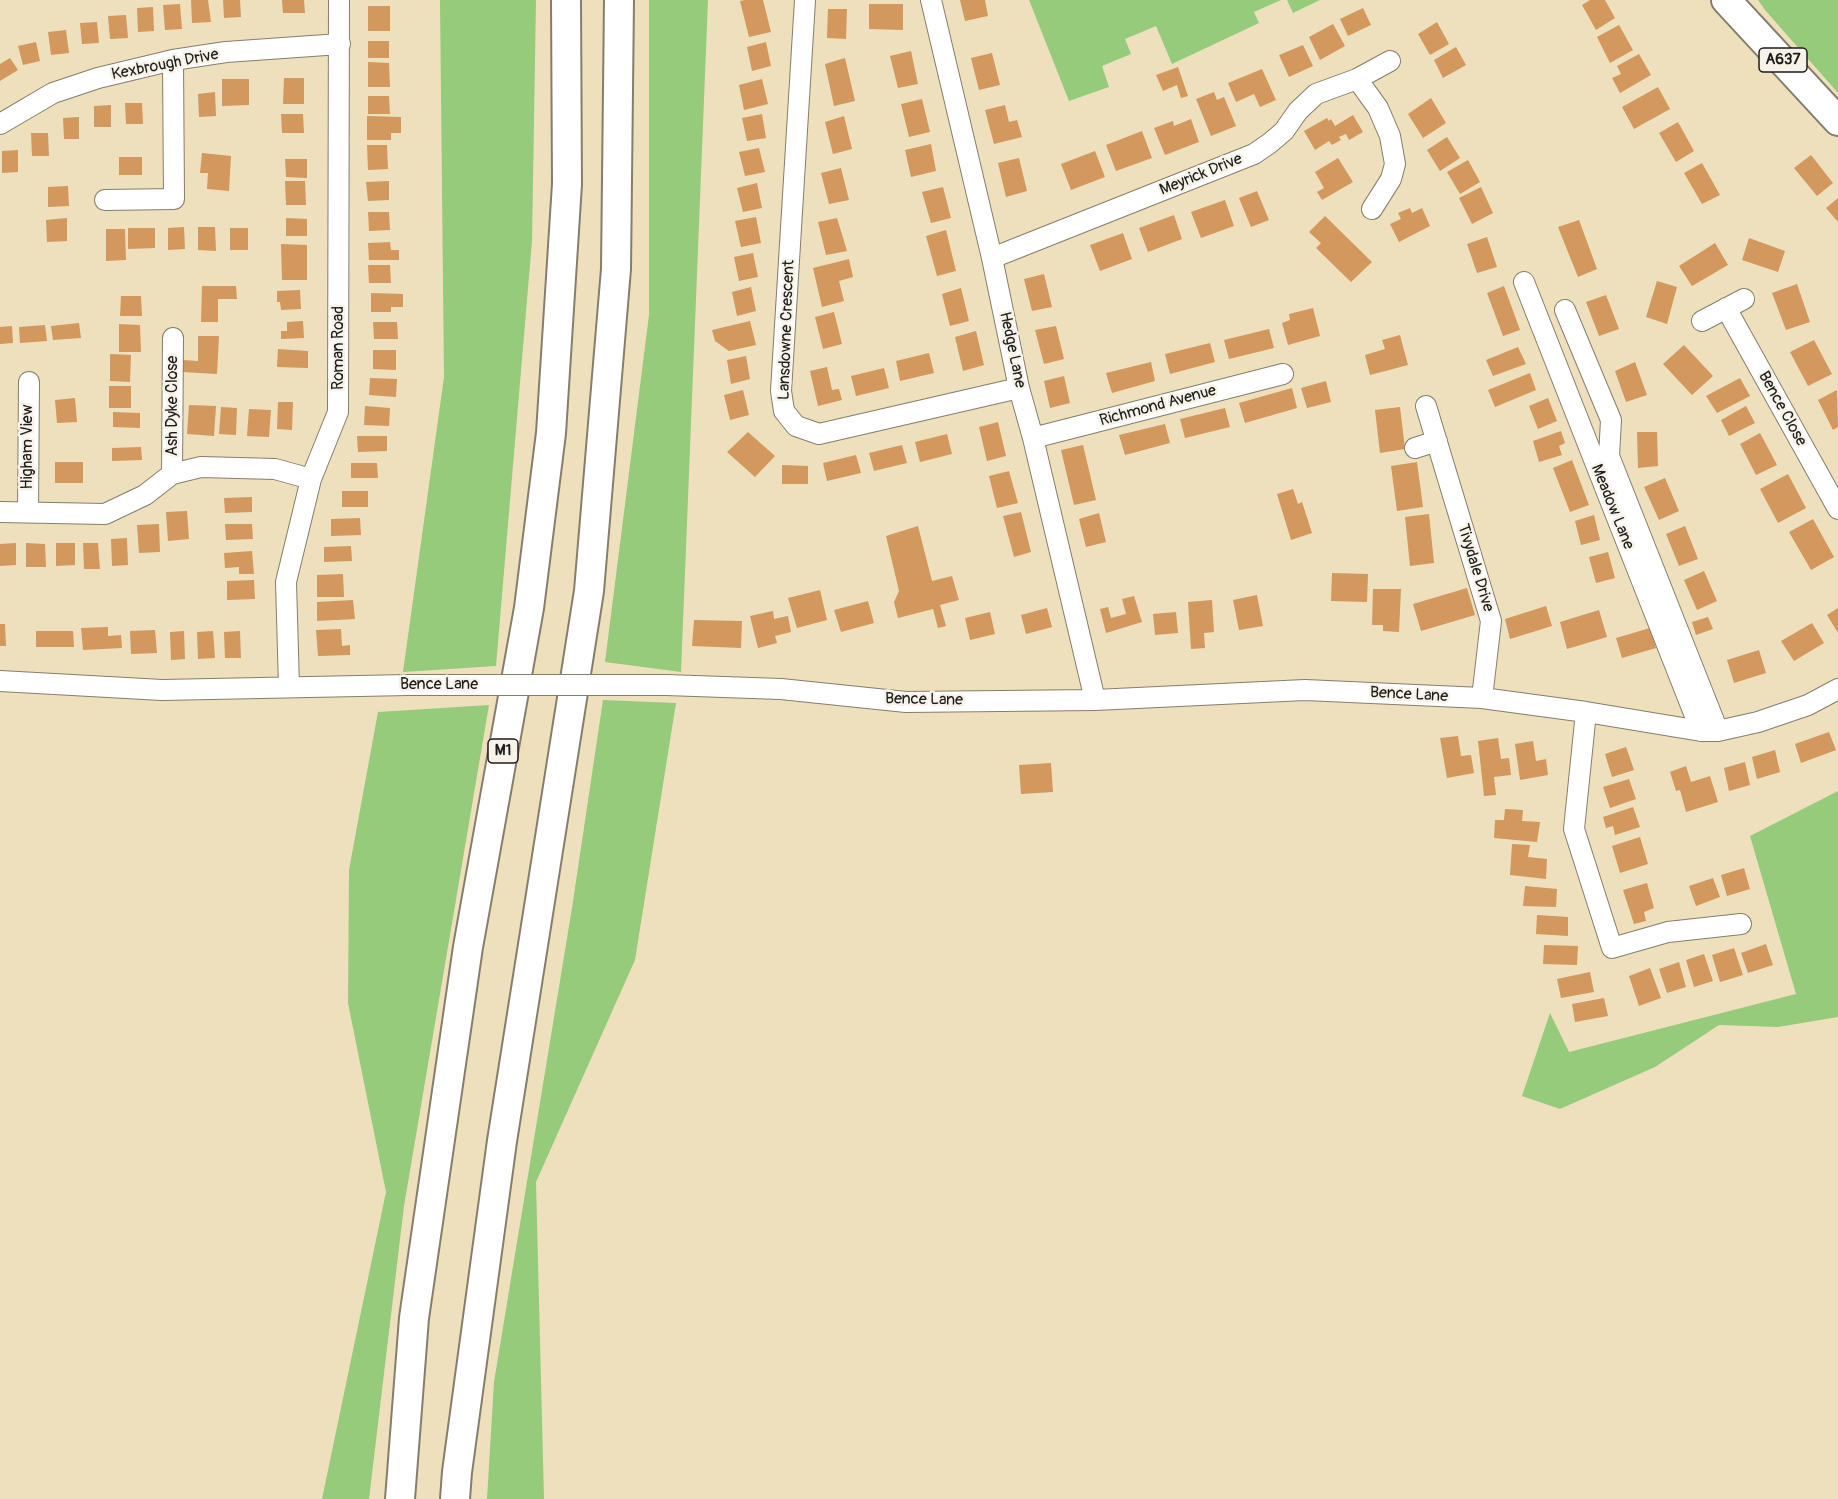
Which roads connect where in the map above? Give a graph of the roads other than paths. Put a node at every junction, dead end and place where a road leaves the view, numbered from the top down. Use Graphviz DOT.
graph roads {
  1 [pos="339,0"];
  2 [pos="566,0"];
  3 [pos="619,0"];
  4 [pos="806,0"];
  5 [pos="931,0"];
  6 [pos="1726,0"];
  7 [pos="340,44"];
  8 [pos="173,60"];
  9 [pos="1390,61"];
  10 [pos="1357,79"];
  11 [pos="1838,121"];
  12 [pos="0,124"];
  13 [pos="105,200"];
  14 [pos="1372,209"];
  15 [pos="992,258"];
  16 [pos="1524,282"];
  17 [pos="1744,298"];
  18 [pos="1726,308"];
  19 [pos="1565,310"];
  20 [pos="1702,321"];
  21 [pos="173,338"];
  22 [pos="1283,374"];
  23 [pos="29,382"];
  24 [pos="1019,388"];
  25 [pos="1426,406"];
  26 [pos="1034,438"];
  27 [pos="1437,441"];
  28 [pos="1415,448"];
  29 [pos="172,474"];
  30 [pos="311,479"];
  31 [pos="1838,509"];
  32 [pos="0,512"];
  33 [pos="28,512"];
  34 [pos="0,681"];
  35 [pos="289,687"];
  36 [pos="1838,690"];
  37 [pos="1482,698"];
  38 [pos="1095,700"];
  39 [pos="1586,712"];
  40 [pos="1710,731"];
  41 [pos="1741,924"];
  42 [pos="400,1499"];
  43 [pos="455,1499"];
  1 -- 7 [label="street, Roman Road"];
  2 -- 42 [label="highway, M1"];
  3 -- 43 [label="highway"];
  4 -- 24 [label="street, Lansdowne Crescent"];
  5 -- 15 [label="street, Hedge Lane"];
  6 -- 11 [label="highway, A637"];
  7 -- 8 [label="street, Kexbrough Drive"];
  7 -- 30 [label="street, Roman Road"];
  8 -- 12 [label="street, Kexbrough Drive"];
  8 -- 13 [label="street"];
  9 -- 10 [label="street, Meyrick Drive"];
  10 -- 14 [label="street"];
  10 -- 15 [label="street, Meyrick Drive"];
  15 -- 24 [label="street, Hedge Lane"];
  16 -- 40 [label="street, Meadow Lane"];
  17 -- 18 [label="street"];
  18 -- 20 [label="street"];
  18 -- 31 [label="street, Bence Close"];
  19 -- 40 [label="street, Meadow Lane"];
  21 -- 29 [label="street, Ash Dyke Close"];
  22 -- 26 [label="street, Richmond Avenue"];
  23 -- 33 [label="street, Higham View"];
  24 -- 26 [label="street, Hedge Lane"];
  25 -- 27 [label="street, Tivydale Drive"];
  26 -- 38 [label="street, Hedge Lane"];
  27 -- 28 [label="street"];
  27 -- 37 [label="street, Tivydale Drive"];
  29 -- 30 [label="street"];
  29 -- 33 [label="street"];
  30 -- 35 [label="street, Roman Road"];
  32 -- 33 [label="street"];
  34 -- 35 [label="street, Bence Lane"];
  35 -- 38 [label="street, Bence Lane, bridge"];
  36 -- 40 [label="street, Bence Lane"];
  37 -- 38 [label="street, Bence Lane"];
  37 -- 39 [label="street, Bence Lane"];
  39 -- 40 [label="street, Bence Lane"];
  39 -- 41 [label="street"];
}
